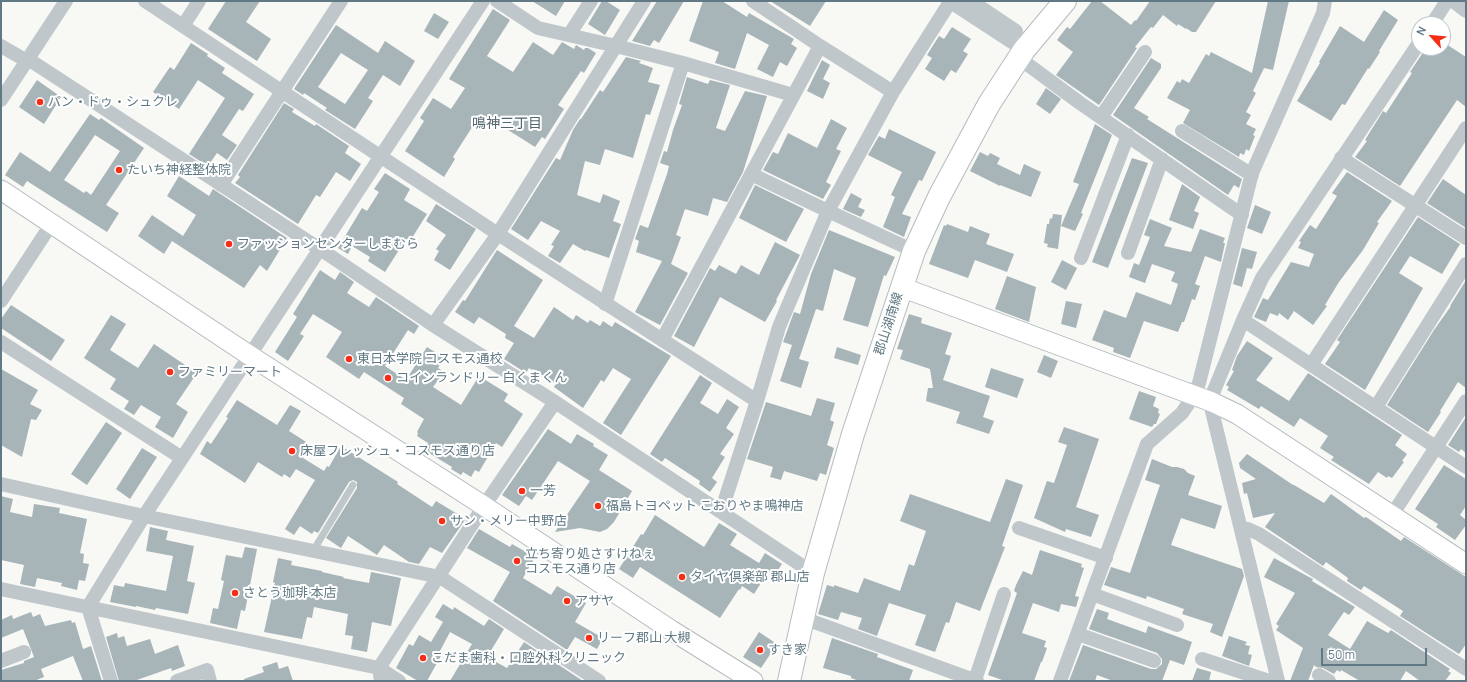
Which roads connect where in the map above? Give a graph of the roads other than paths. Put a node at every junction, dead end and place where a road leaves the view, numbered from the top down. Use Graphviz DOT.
graph roads {
  1 [pos="66,1"];
  2 [pos="145,1"];
  3 [pos="200,1"];
  4 [pos="341,1"];
  5 [pos="483,1"];
  6 [pos="497,1"];
  7 [pos="591,1"];
  8 [pos="644,1"];
  9 [pos="753,1"];
  10 [pos="950,1"];
  11 [pos="971,1"];
  12 [pos="985,1"];
  13 [pos="1065,1"];
  14 [pos="1325,1"];
  15 [pos="1447,1"];
  16 [pos="1453,1"];
  17 [pos="1466,11"];
  18 [pos="1437,16"];
  19 [pos="183,26"];
  20 [pos="569,35"];
  21 [pos="1021,42"];
  22 [pos="1,46"];
  23 [pos="616,46"];
  24 [pos="820,46"];
  25 [pos="1145,52"];
  26 [pos="1411,55"];
  27 [pos="24,58"];
  28 [pos="683,63"];
  29 [pos="282,92"];
  30 [pos="893,92"];
  31 [pos="793,95"];
  32 [pos="1,100"];
  33 [pos="1101,117"];
  34 [pos="1466,128"];
  35 [pos="1182,131"];
  36 [pos="1128,135"];
  37 [pos="381,156"];
  38 [pos="1341,158"];
  39 [pos="1162,159"];
  40 [pos="751,174"];
  41 [pos="1252,175"];
  42 [pos="221,185"];
  43 [pos="1,190"];
  44 [pos="1415,206"];
  45 [pos="828,212"];
  46 [pos="1242,215"];
  47 [pos="52,223"];
  48 [pos="498,234"];
  49 [pos="1466,238"];
  50 [pos="320,249"];
  51 [pos="914,250"];
  52 [pos="1128,253"];
  53 [pos="1081,258"];
  54 [pos="1466,264"];
  55 [pos="901,287"];
  56 [pos="1,301"];
  57 [pos="606,304"];
  58 [pos="1243,320"];
  59 [pos="433,326"];
  60 [pos="662,340"];
  61 [pos="1,342"];
  62 [pos="249,355"];
  63 [pos="1311,365"];
  64 [pos="1194,395"];
  65 [pos="757,401"];
  66 [pos="555,402"];
  67 [pos="1212,402"];
  68 [pos="1466,402"];
  69 [pos="1376,407"];
  70 [pos="1437,447"];
  71 [pos="182,458"];
  72 [pos="1466,467"];
  73 [pos="1,484"];
  74 [pos="352,485"];
  75 [pos="484,506"];
  76 [pos="721,512"];
  77 [pos="1392,515"];
  78 [pos="144,516"];
  79 [pos="1019,528"];
  80 [pos="1242,530"];
  81 [pos="313,551"];
  82 [pos="1106,558"];
  83 [pos="1466,564"];
  84 [pos="813,573"];
  85 [pos="440,577"];
  86 [pos="1,589"];
  87 [pos="1004,594"];
  88 [pos="1092,594"];
  89 [pos="88,606"];
  90 [pos="803,618"];
  91 [pos="1177,625"];
  92 [pos="1078,634"];
  93 [pos="24,652"];
  94 [pos="1202,659"];
  95 [pos="1,661"];
  96 [pos="1154,661"];
  97 [pos="1466,670"];
  98 [pos="380,674"];
  99 [pos="111,681"];
  100 [pos="177,681"];
  101 [pos="210,681"];
  102 [pos="399,681"];
  103 [pos="599,681"];
  104 [pos="753,681"];
  105 [pos="789,681"];
  106 [pos="976,681"];
  107 [pos="1060,681"];
  108 [pos="1269,681"];
  109 [pos="1278,681"];
  110 [pos="1460,681"];
  1 -- 27 [label="street"];
  2 -- 19 [label="street"];
  3 -- 19 [label="street"];
  4 -- 29 [label="street"];
  5 -- 37 [label="street"];
  6 -- 20 [label="street"];
  7 -- 20 [label="street"];
  8 -- 23 [label="street"];
  9 -- 24 [label="street"];
  10 -- 21 [label="street"];
  10 -- 30 [label="street"];
  11 -- 21 [label="street"];
  12 -- 21 [label="street"];
  13 -- 21 [label="main road, 郡山湖南線"];
  14 -- 41 [label="street"];
  15 -- 18 [label="street"];
  16 -- 17 [label="street"];
  19 -- 29 [label="street"];
  20 -- 23 [label="street"];
  21 -- 33 [label="street"];
  21 -- 51 [label="main road, 郡山湖南線"];
  22 -- 27 [label="street"];
  23 -- 28 [label="street"];
  23 -- 48 [label="street"];
  24 -- 30 [label="street"];
  24 -- 31 [label="street"];
  25 -- 33 [label="street"];
  26 -- 38 [label="street"];
  27 -- 32 [label="street"];
  27 -- 42 [label="street"];
  28 -- 31 [label="street"];
  28 -- 57 [label="street"];
  29 -- 37 [label="street"];
  29 -- 42 [label="street"];
  30 -- 45 [label="street"];
  31 -- 40 [label="street"];
  33 -- 36 [label="street"];
  34 -- 44 [label="street"];
  35 -- 41 [label="street"];
  36 -- 39 [label="street"];
  36 -- 53 [label="street"];
  37 -- 48 [label="street"];
  37 -- 50 [label="street"];
  38 -- 44 [label="street"];
  38 -- 58 [label="street"];
  39 -- 46 [label="street"];
  39 -- 52 [label="street"];
  40 -- 45 [label="street"];
  40 -- 60 [label="street"];
  41 -- 46 [label="street"];
  42 -- 50 [label="street"];
  43 -- 47 [label="street"];
  44 -- 49 [label="street"];
  44 -- 63 [label="street"];
  45 -- 51 [label="street"];
  45 -- 65 [label="street"];
  46 -- 64 [label="street"];
  47 -- 56 [label="street"];
  47 -- 62 [label="street"];
  48 -- 57 [label="street"];
  48 -- 59 [label="street"];
  50 -- 59 [label="street"];
  50 -- 62 [label="street"];
  51 -- 55 [label="main road, 郡山湖南線"];
  54 -- 69 [label="street"];
  55 -- 64 [label="street"];
  55 -- 84 [label="main road, 郡山湖南線"];
  57 -- 60 [label="street"];
  58 -- 63 [label="street"];
  58 -- 67 [label="street"];
  59 -- 66 [label="street"];
  60 -- 65 [label="street"];
  61 -- 71 [label="street"];
  62 -- 71 [label="street"];
  62 -- 75 [label="street"];
  63 -- 69 [label="street"];
  64 -- 67 [label="street"];
  64 -- 82 [label="street"];
  65 -- 76 [label="street"];
  66 -- 75 [label="street"];
  66 -- 76 [label="street"];
  67 -- 77 [label="street"];
  67 -- 80 [label="street"];
  68 -- 70 [label="street"];
  69 -- 70 [label="street"];
  70 -- 72 [label="street"];
  70 -- 77 [label="street"];
  71 -- 78 [label="street"];
  73 -- 78 [label="street"];
  74 -- 81 [label="lane"];
  75 -- 85 [label="street"];
  75 -- 104 [label="street"];
  76 -- 84 [label="street"];
  77 -- 83 [label="street"];
  78 -- 81 [label="street"];
  78 -- 89 [label="street"];
  79 -- 82 [label="street"];
  80 -- 97 [label="street"];
  80 -- 109 [label="street"];
  81 -- 85 [label="street"];
  82 -- 88 [label="street"];
  84 -- 90 [label="main road, 郡山湖南線"];
  85 -- 98 [label="street"];
  85 -- 103 [label="street"];
  86 -- 89 [label="street"];
  87 -- 106 [label="street"];
  88 -- 91 [label="street"];
  88 -- 92 [label="street"];
  89 -- 98 [label="street"];
  89 -- 99 [label="street"];
  90 -- 105 [label="main road, 郡山湖南線"];
  90 -- 106 [label="street"];
  92 -- 96 [label="street"];
  92 -- 107 [label="street"];
  93 -- 95 [label="street"];
  94 -- 108 [label="street"];
  97 -- 110 [label="street"];
  98 -- 102 [label="street"];
  100 -- 101 [label="street"];
}
